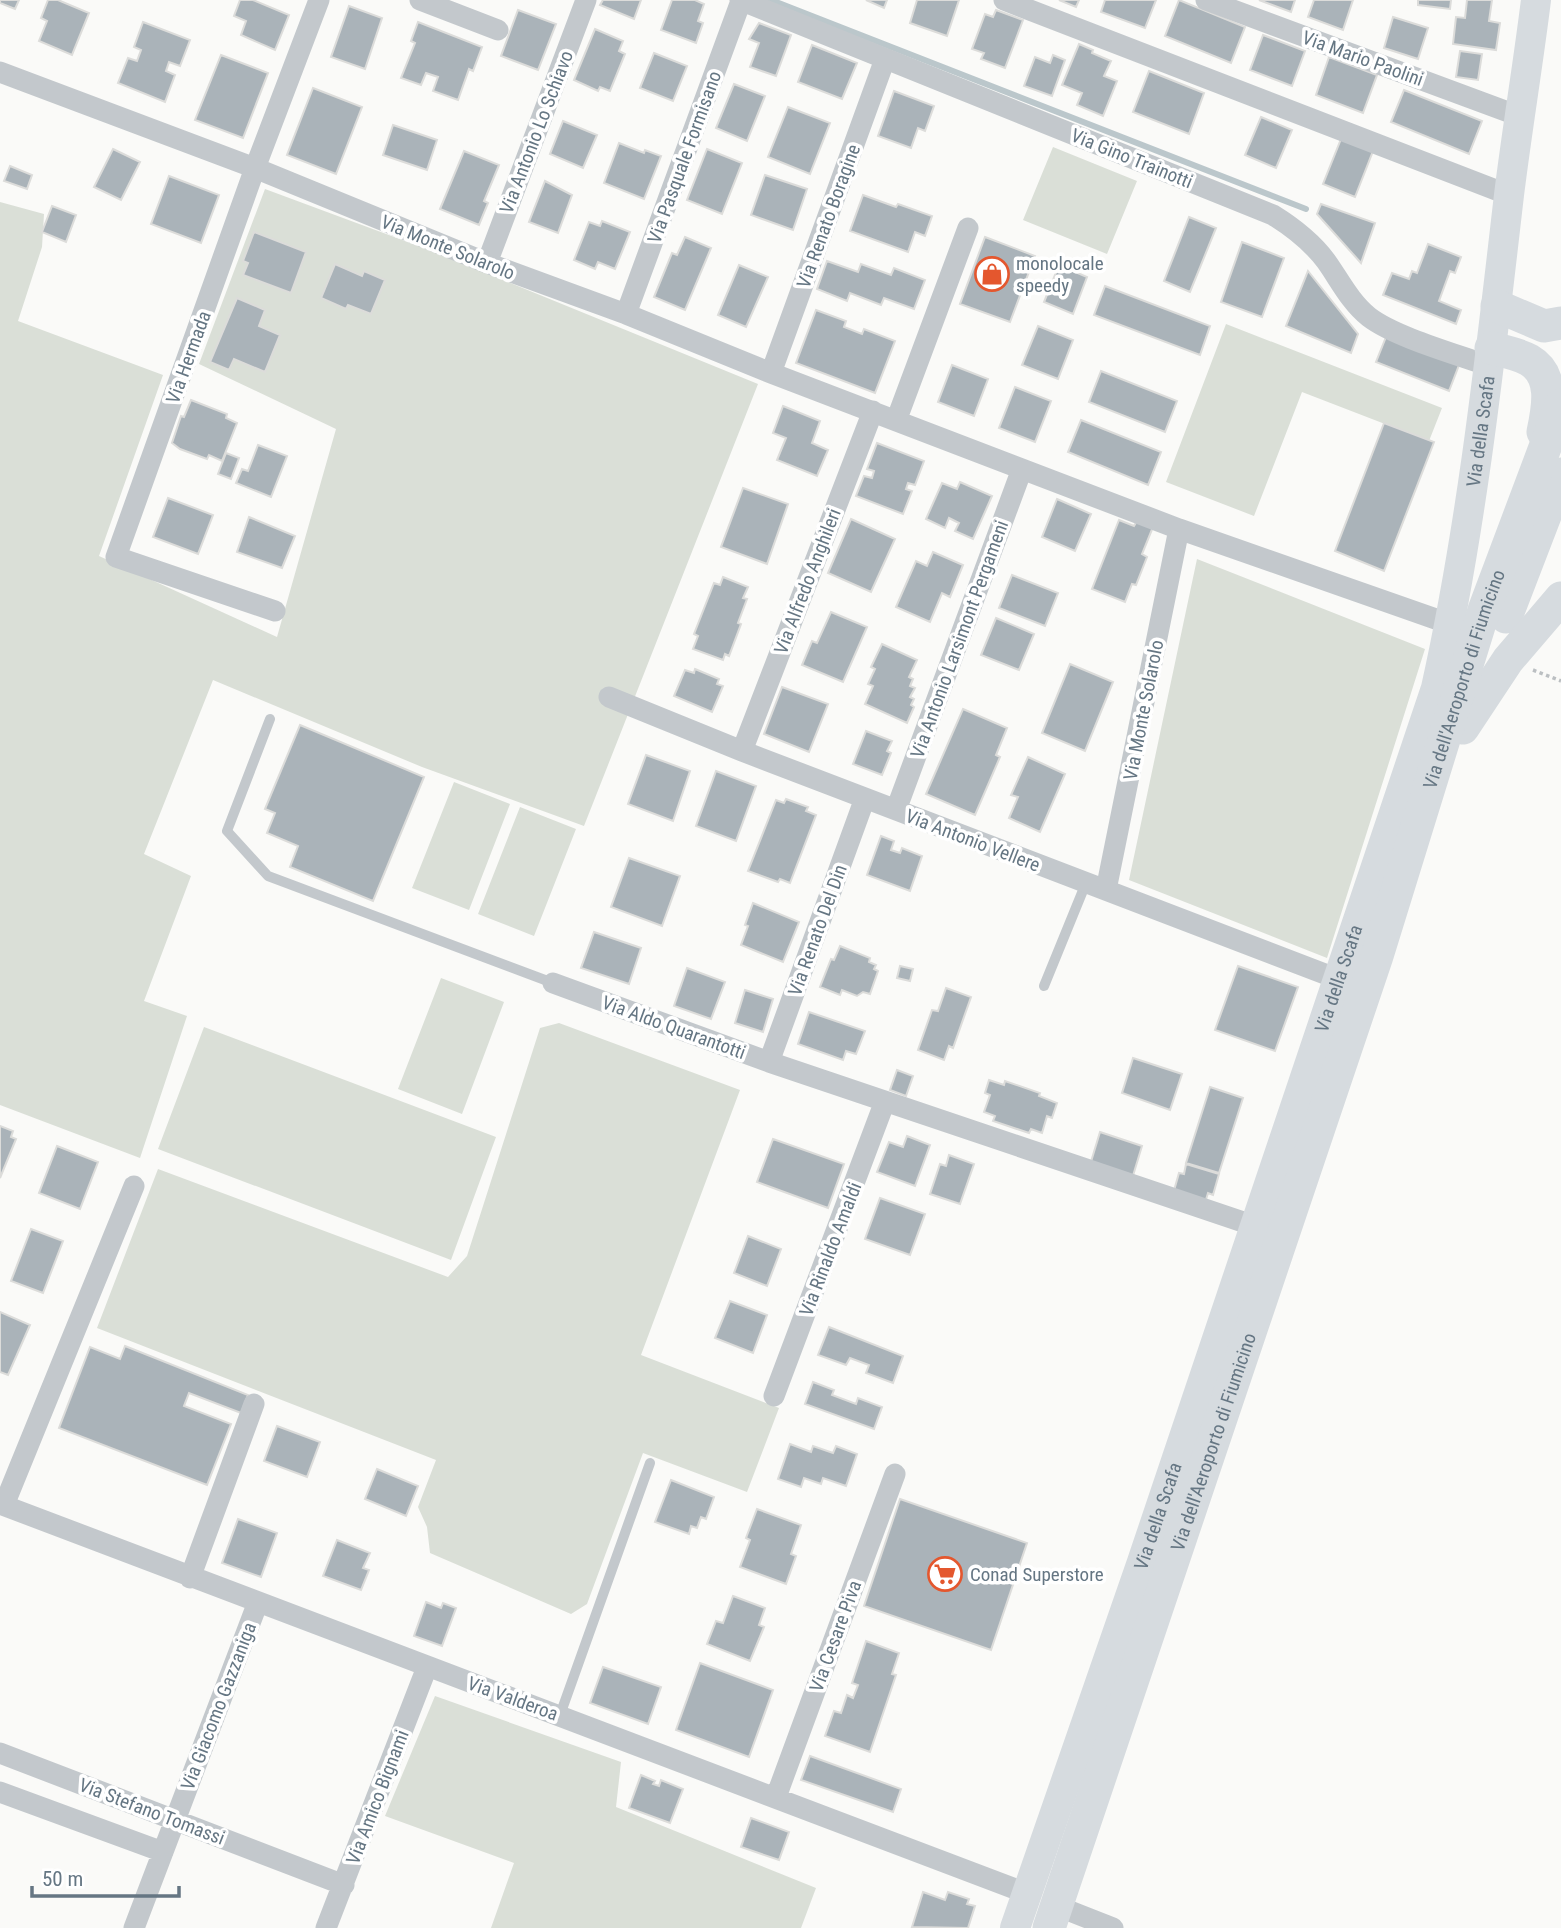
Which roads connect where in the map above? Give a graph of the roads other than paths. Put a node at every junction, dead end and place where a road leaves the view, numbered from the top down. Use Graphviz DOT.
graph roads {
  1 [pos="319,0"];
  2 [pos="420,0"];
  3 [pos="586,0"];
  4 [pos="741,0"];
  5 [pos="1004,0"];
  6 [pos="1206,0"];
  7 [pos="1536,0"];
  8 [pos="498,30"];
  9 [pos="886,59"];
  10 [pos="0,72"];
  11 [pos="1519,116"];
  12 [pos="255,168"];
  13 [pos="1509,195"];
  14 [pos="968,228"];
  15 [pos="487,263"];
  16 [pos="1497,306"];
  17 [pos="626,314"];
  18 [pos="1561,323"];
  19 [pos="1490,357"];
  20 [pos="771,373"];
  21 [pos="1561,405"];
  22 [pos="873,411"];
  23 [pos="896,421"];
  24 [pos="1022,469"];
  25 [pos="1548,476"];
  26 [pos="1179,529"];
  27 [pos="1561,598"];
  28 [pos="275,611"];
  29 [pos="1450,624"];
  30 [pos="610,697"];
  31 [pos="270,719"];
  32 [pos="1463,728"];
  33 [pos="741,751"];
  34 [pos="865,798"];
  35 [pos="895,810"];
  36 [pos="1086,883"];
  37 [pos="1106,890"];
  38 [pos="1377,956"];
  39 [pos="1338,979"];
  40 [pos="553,983"];
  41 [pos="1044,986"];
  42 [pos="769,1062"];
  43 [pos="885,1101"];
  44 [pos="134,1185"];
  45 [pos="1255,1226"];
  46 [pos="774,1396"];
  47 [pos="254,1405"];
  48 [pos="650,1463"];
  49 [pos="895,1474"];
  50 [pos="2,1505"];
  51 [pos="190,1578"];
  52 [pos="258,1602"];
  53 [pos="427,1667"];
  54 [pos="560,1715"];
  55 [pos="0,1753"];
  56 [pos="0,1792"];
  57 [pos="776,1797"];
  58 [pos="175,1820"];
  59 [pos="163,1852"];
  60 [pos="344,1885"];
  61 [pos="1026,1893"];
  62 [pos="1053,1917"];
  63 [pos="134,1928"];
  64 [pos="327,1928"];
  65 [pos="1015,1928"];
  66 [pos="1113,1928"];
  1 -- 12 [label="street, Via Hermada"];
  2 -- 8 [label="street"];
  3 -- 15 [label="street, Via Antonio Lo Schiavo"];
  4 -- 9 [label="street, Via Gino Trainotti"];
  4 -- 17 [label="street, Via Pasquale Formisano"];
  5 -- 13 [label="street"];
  6 -- 11 [label="street, Via Mario Paolini"];
  7 -- 11 [label="street, Via della Scafa"];
  9 -- 19 [label="street, Via Gino Trainotti"];
  9 -- 20 [label="street, Via Renato Boragine"];
  10 -- 12 [label="street, Via Monte Solarolo"];
  11 -- 13 [label="street, Via della Scafa"];
  12 -- 15 [label="street, Via Monte Solarolo"];
  12 -- 28 [label="street, Via Hermada"];
  13 -- 16 [label="street, Via della Scafa"];
  14 -- 23 [label="street"];
  15 -- 17 [label="street, Via Monte Solarolo"];
  16 -- 18 [label="main road"];
  16 -- 19 [label="street, Via della Scafa"];
  17 -- 20 [label="street, Via Monte Solarolo"];
  19 -- 25 [label="main road"];
  19 -- 29 [label="street, Via della Scafa"];
  20 -- 22 [label="street, Via Monte Solarolo"];
  21 -- 25 [label="main road, Via dell'Aeroporto di Fiumicino"];
  22 -- 23 [label="street, Via Monte Solarolo"];
  22 -- 33 [label="street, Via Alfredo Anghileri"];
  23 -- 24 [label="street, Via Monte Solarolo"];
  24 -- 26 [label="street, Via Monte Solarolo"];
  24 -- 35 [label="street, Via Antonio Larsimont Pergameni"];
  25 -- 32 [label="main road, Via dell'Aeroporto di Fiumicino"];
  25 -- 38 [label="main road, Via dell'Aeroporto di Fiumicino"];
  26 -- 29 [label="street, Via Monte Solarolo"];
  26 -- 37 [label="street, Via Monte Solarolo"];
  27 -- 32 [label="main road"];
  29 -- 39 [label="street, Via della Scafa"];
  30 -- 33 [label="street, Via Antonio Vellere"];
  31 -- 40 [label="lane, Via Aldo Quarantotti"];
  32 -- 38 [label="main road, Via dell'Aeroporto di Fiumicino"];
  33 -- 34 [label="street, Via Antonio Vellere"];
  34 -- 35 [label="street, Via Antonio Vellere"];
  34 -- 42 [label="street, Via Renato Del Din"];
  35 -- 36 [label="street, Via Antonio Vellere"];
  36 -- 37 [label="street, Via Antonio Vellere"];
  36 -- 41 [label="lane"];
  37 -- 39 [label="street, Via Antonio Vellere"];
  38 -- 62 [label="main road, Via dell'Aeroporto di Fiumicino"];
  39 -- 45 [label="street, Via della Scafa"];
  40 -- 42 [label="street, Via Aldo Quarantotti"];
  42 -- 43 [label="street, Via Aldo Quarantotti"];
  43 -- 45 [label="street, Via Aldo Quarantotti"];
  43 -- 46 [label="street, Via Rinaldo Amaldi"];
  44 -- 50 [label="street"];
  45 -- 61 [label="street, Via della Scafa"];
  47 -- 51 [label="street"];
  48 -- 54 [label="lane"];
  49 -- 57 [label="street, Via Cesare Piva"];
  50 -- 51 [label="street, Via Valderoa"];
  51 -- 52 [label="street, Via Valderoa"];
  52 -- 53 [label="street, Via Valderoa"];
  52 -- 58 [label="street, Via Giacomo Gazzaniga"];
  53 -- 54 [label="street, Via Valderoa"];
  53 -- 60 [label="street, Via Amico Bignami"];
  54 -- 57 [label="street, Via Valderoa"];
  55 -- 58 [label="street, Via Stefano Tomassi"];
  56 -- 59 [label="street, Via Stefano Tomassi"];
  57 -- 61 [label="street, Via Valderoa"];
  58 -- 59 [label="street, Via Giacomo Gazzaniga"];
  58 -- 60 [label="street, Via Stefano Tomassi"];
  59 -- 63 [label="street, Via Giacomo Gazzaniga"];
  60 -- 64 [label="street, Via Amico Bignami"];
  61 -- 65 [label="street, Via della Scafa"];
  62 -- 66 [label="street"];
}
